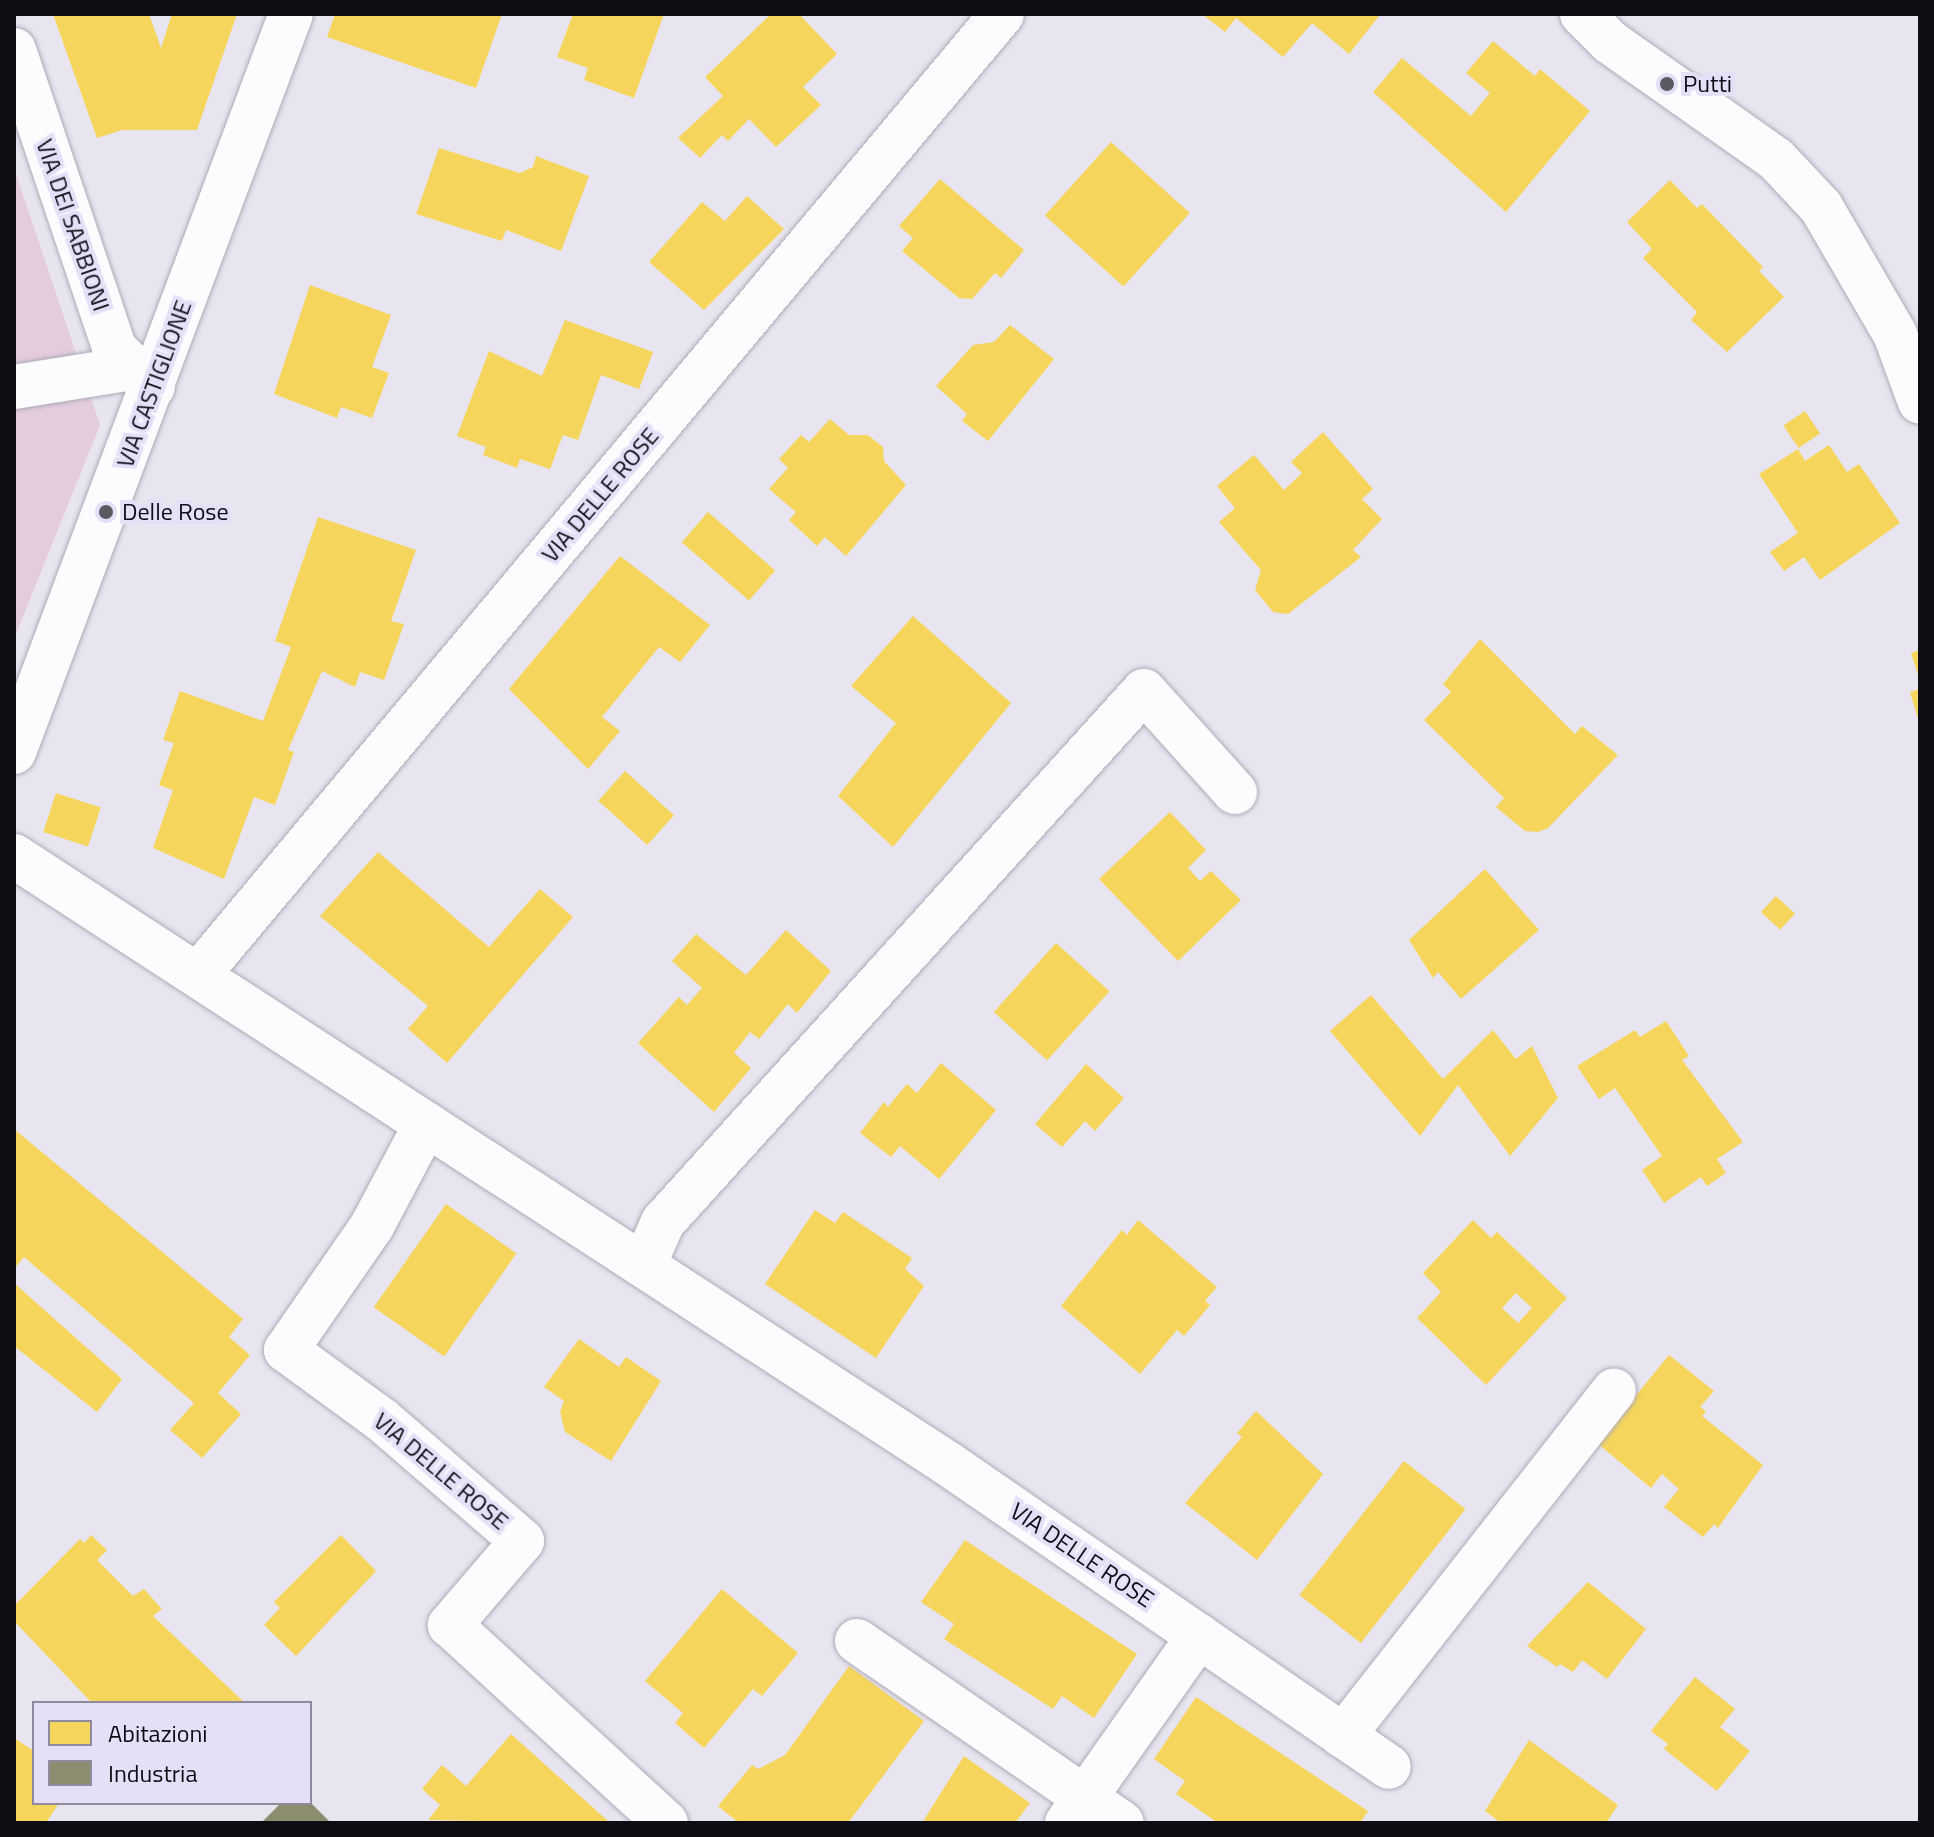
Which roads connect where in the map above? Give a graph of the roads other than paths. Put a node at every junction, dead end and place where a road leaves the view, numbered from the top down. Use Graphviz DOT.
graph roads {
  1 [pos="291,14"];
  2 [pos="1002,14"];
  3 [pos="1582,14"];
  4 [pos="14,50"];
  5 [pos="143,378"];
  6 [pos="14,387"];
  7 [pos="1920,402"];
  8 [pos="14,752"];
  9 [pos="1235,792"];
  10 [pos="14,856"];
  11 [pos="198,975"];
  12 [pos="426,1124"];
  13 [pos="644,1265"];
  14 [pos="1614,1391"];
  15 [pos="1199,1636"];
  16 [pos="857,1641"];
  17 [pos="1343,1736"];
  18 [pos="1389,1767"];
  19 [pos="1076,1810"];
  20 [pos="666,1823"];
  21 [pos="1122,1823"];
  1 -- 5 [label="street, VIA CASTIGLIONE"];
  2 -- 11 [label="street, VIA DELLE ROSE"];
  3 -- 7 [label="street"];
  4 -- 5 [label="street, VIA DEI SABBIONI"];
  5 -- 6 [label="street"];
  5 -- 8 [label="street, VIA CASTIGLIONE"];
  9 -- 13 [label="street"];
  10 -- 11 [label="street, VIA DELLE ROSE"];
  11 -- 12 [label="street, VIA DELLE ROSE"];
  12 -- 13 [label="street, VIA DELLE ROSE"];
  12 -- 20 [label="street, VIA DELLE ROSE"];
  13 -- 15 [label="street, VIA DELLE ROSE"];
  14 -- 17 [label="street"];
  15 -- 17 [label="street, VIA DELLE ROSE"];
  15 -- 19 [label="street"];
  16 -- 19 [label="street"];
  17 -- 18 [label="street, VIA DELLE ROSE"];
  19 -- 21 [label="street"];
}
